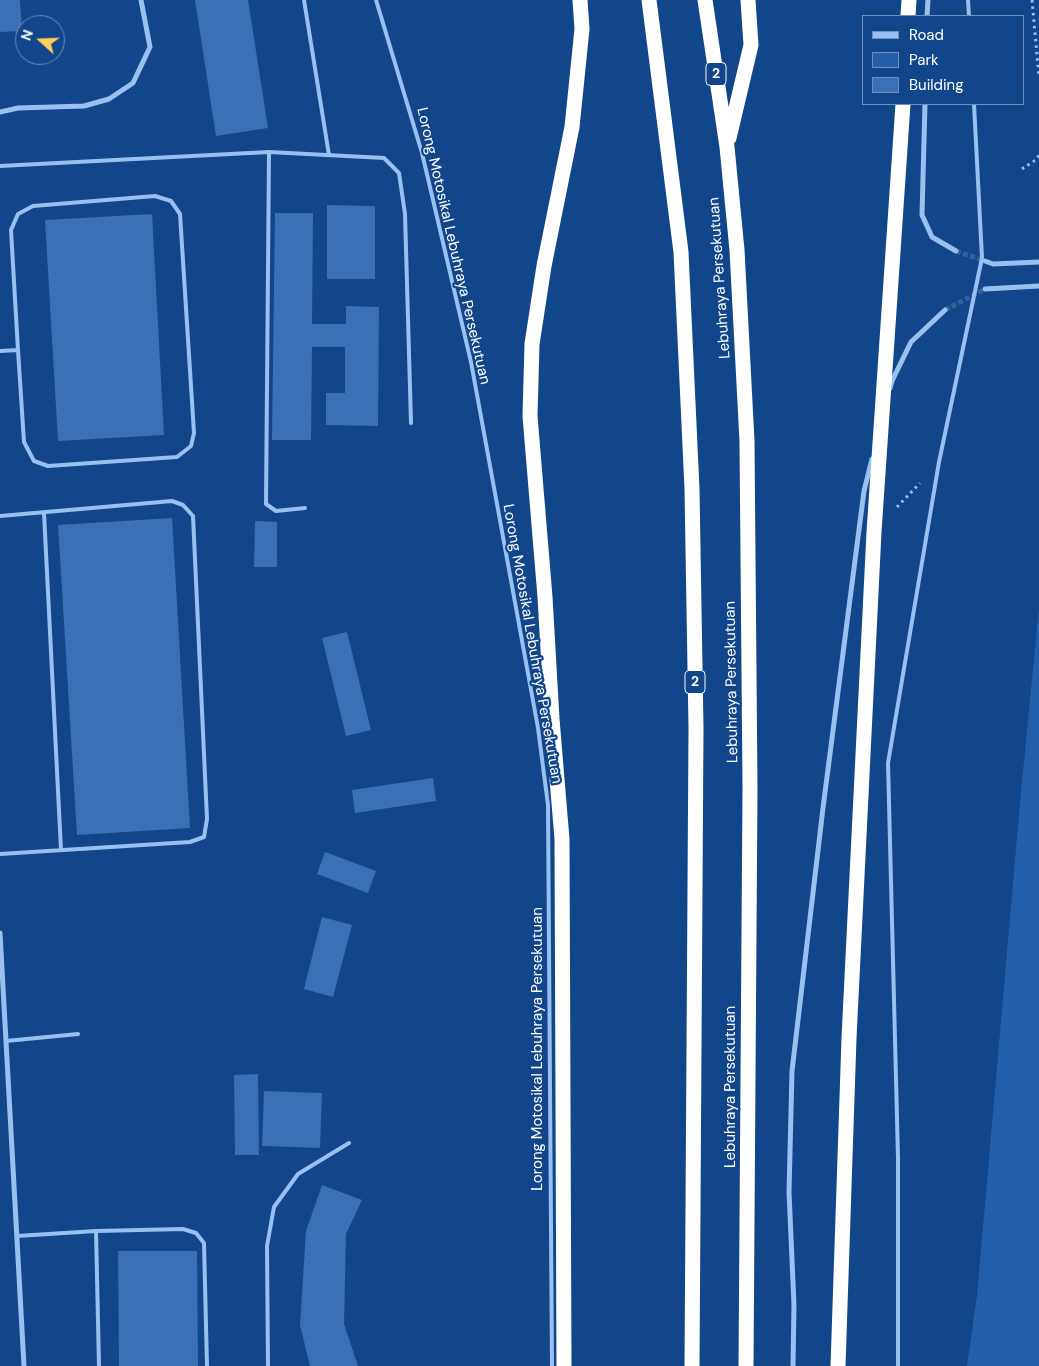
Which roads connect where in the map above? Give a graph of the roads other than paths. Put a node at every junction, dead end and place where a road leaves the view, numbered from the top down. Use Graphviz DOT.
graph roads {
  1 [pos="141,0"];
  2 [pos="304,0"];
  3 [pos="376,0"];
  4 [pos="580,0"];
  5 [pos="649,0"];
  6 [pos="705,0"];
  7 [pos="748,0"];
  8 [pos="909,0"];
  9 [pos="928,0"];
  10 [pos="968,0"];
  11 [pos="908,15"];
  12 [pos="927,15"];
  13 [pos="969,15"];
  14 [pos="904,105"];
  15 [pos="925,105"];
  16 [pos="974,105"];
  17 [pos="0,112"];
  18 [pos="727,147"];
  19 [pos="269,152"];
  20 [pos="329,155"];
  21 [pos="0,166"];
  22 [pos="956,251"];
  23 [pos="985,261"];
  24 [pos="1039,262"];
  25 [pos="1039,286"];
  26 [pos="985,288"];
  27 [pos="945,310"];
  28 [pos="18,350"];
  29 [pos="0,352"];
  30 [pos="411,423"];
  31 [pos="305,508"];
  32 [pos="44,513"];
  33 [pos="0,516"];
  34 [pos="61,850"];
  35 [pos="0,854"];
  36 [pos="0,933"];
  37 [pos="78,1034"];
  38 [pos="6,1041"];
  39 [pos="349,1143"];
  40 [pos="96,1232"];
  41 [pos="17,1236"];
  42 [pos="24,1366"];
  43 [pos="99,1366"];
  44 [pos="207,1366"];
  45 [pos="268,1366"];
  46 [pos="552,1366"];
  47 [pos="564,1366"];
  48 [pos="692,1366"];
  49 [pos="746,1366"];
  50 [pos="793,1366"];
  51 [pos="838,1366"];
  52 [pos="898,1366"];
  1 -- 17 [label="street"];
  2 -- 20 [label="lane"];
  3 -- 46 [label="lane, Lorong Motosikal Lebuhraya Persekutuan"];
  4 -- 47 [label="highway"];
  5 -- 48 [label="highway, 2"];
  6 -- 18 [label="highway, Lebuhraya Persekutuan / 2"];
  7 -- 18 [label="highway"];
  8 -- 11 [label="highway"];
  9 -- 12 [label="street"];
  10 -- 13 [label="lane"];
  14 -- 51 [label="highway, bridge"];
  15 -- 22 [label="street"];
  16 -- 52 [label="lane"];
  18 -- 49 [label="highway, Lebuhraya Persekutuan / 2"];
  19 -- 20 [label="lane"];
  19 -- 21 [label="lane"];
  19 -- 31 [label="lane"];
  20 -- 30 [label="lane"];
  23 -- 24 [label="street"];
  25 -- 26 [label="street"];
  27 -- 50 [label="street"];
  28 -- 28 [label="lane"];
  28 -- 29 [label="lane"];
  32 -- 33 [label="lane"];
  32 -- 34 [label="lane"];
  32 -- 34 [label="lane"];
  34 -- 35 [label="lane"];
  36 -- 38 [label="street"];
  37 -- 38 [label="lane"];
  38 -- 41 [label="street"];
  39 -- 45 [label="lane"];
  40 -- 41 [label="lane"];
  40 -- 43 [label="lane"];
  40 -- 44 [label="lane"];
  41 -- 42 [label="street"];
}
